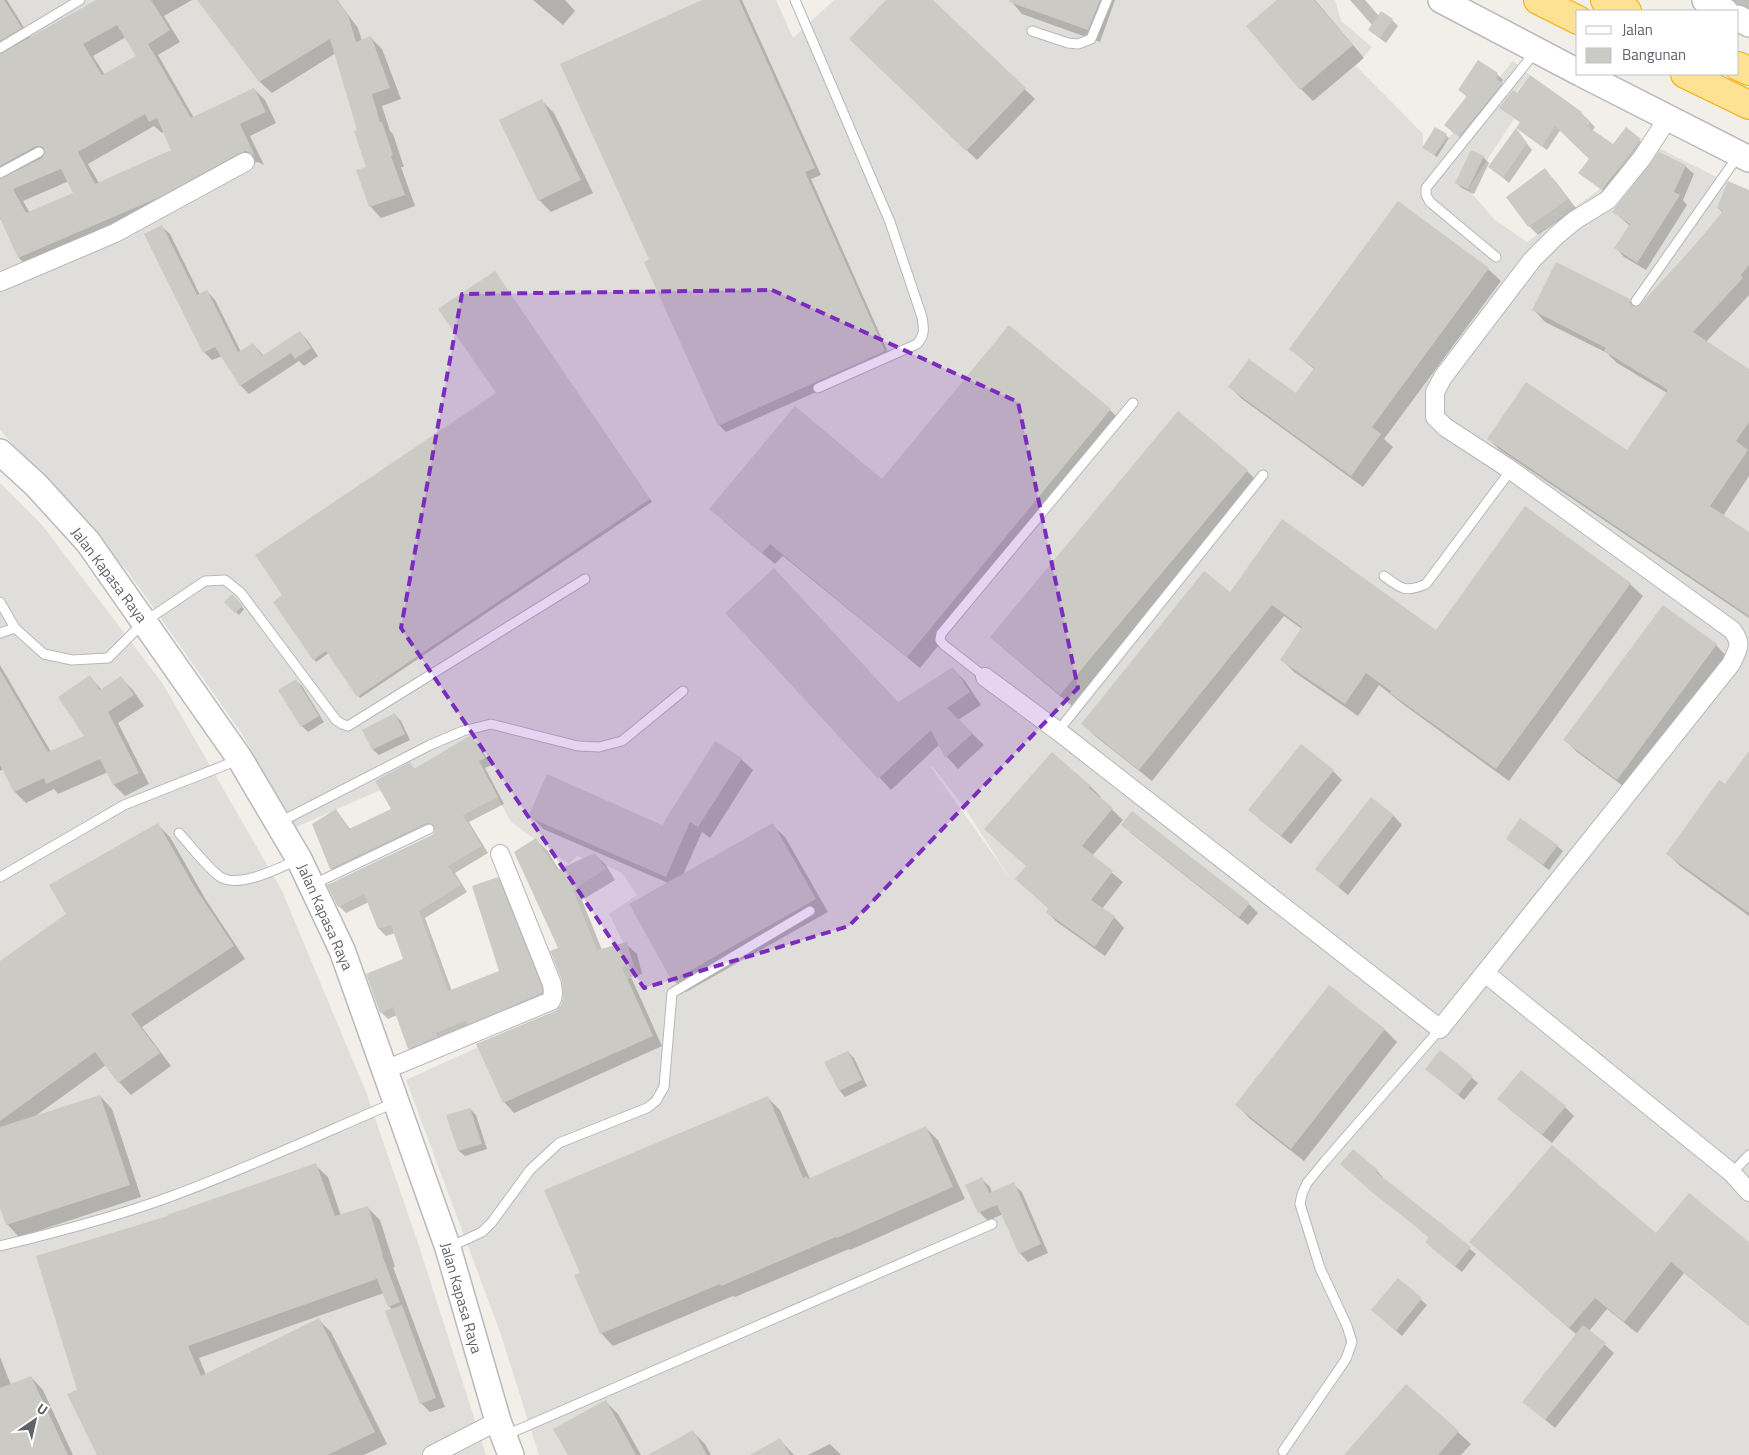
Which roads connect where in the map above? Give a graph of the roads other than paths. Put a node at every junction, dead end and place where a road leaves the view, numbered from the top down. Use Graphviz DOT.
graph roads {
  1 [pos="80,0"];
  2 [pos="795,0"];
  3 [pos="1107,0"];
  4 [pos="1441,0"];
  5 [pos="1538,0"];
  6 [pos="1606,0"];
  7 [pos="1705,0"];
  8 [pos="1625,10"];
  9 [pos="1723,10"];
  10 [pos="1576,19"];
  11 [pos="1032,31"];
  12 [pos="0,48"];
  13 [pos="1536,50"];
  14 [pos="1576,71"];
  15 [pos="1584,75"];
  16 [pos="1686,75"];
  17 [pos="1749,105"];
  18 [pos="1668,118"];
  19 [pos="39,152"];
  20 [pos="1744,156"];
  21 [pos="245,162"];
  22 [pos="0,173"];
  23 [pos="1496,257"];
  24 [pos="0,282"];
  25 [pos="1636,301"];
  26 [pos="818,388"];
  27 [pos="1133,403"];
  28 [pos="0,452"];
  29 [pos="1511,470"];
  30 [pos="1263,475"];
  31 [pos="1384,576"];
  32 [pos="585,580"];
  33 [pos="0,602"];
  34 [pos="144,622"];
  35 [pos="15,628"];
  36 [pos="0,633"];
  37 [pos="985,678"];
  38 [pos="682,691"];
  39 [pos="1058,731"];
  40 [pos="240,759"];
  41 [pos="278,823"];
  42 [pos="429,829"];
  43 [pos="179,833"];
  44 [pos="500,854"];
  45 [pos="299,859"];
  46 [pos="0,877"];
  47 [pos="312,886"];
  48 [pos="810,911"];
  49 [pos="1485,973"];
  50 [pos="1440,1029"];
  51 [pos="385,1070"];
  52 [pos="396,1102"];
  53 [pos="1749,1155"];
  54 [pos="1732,1173"];
  55 [pos="1749,1192"];
  56 [pos="992,1224"];
  57 [pos="0,1246"];
  58 [pos="448,1248"];
  59 [pos="504,1437"];
  60 [pos="1284,1451"];
  61 [pos="432,1455"];
  1 -- 12 [label="lane"];
  2 -- 26 [label="lane"];
  3 -- 11 [label="lane"];
  4 -- 13 [label="main road"];
  5 -- 10 [label="highway"];
  6 -- 8 [label="highway"];
  7 -- 9 [label="main road"];
  13 -- 14 [label="main road"];
  13 -- 23 [label="lane"];
  15 -- 18 [label="main road"];
  16 -- 17 [label="highway"];
  18 -- 20 [label="main road"];
  18 -- 29 [label="street"];
  19 -- 22 [label="lane"];
  20 -- 25 [label="lane"];
  21 -- 24 [label="street"];
  27 -- 37 [label="lane"];
  28 -- 34 [label="main road, Jalan Kapasa Raya"];
  29 -- 31 [label="lane"];
  29 -- 49 [label="street"];
  30 -- 39 [label="lane"];
  32 -- 34 [label="lane"];
  33 -- 35 [label="lane"];
  34 -- 35 [label="lane"];
  34 -- 40 [label="main road, Jalan Kapasa Raya"];
  35 -- 36 [label="lane"];
  37 -- 39 [label="street"];
  38 -- 41 [label="lane"];
  39 -- 50 [label="street"];
  40 -- 41 [label="main road, Jalan Kapasa Raya"];
  40 -- 46 [label="lane"];
  41 -- 45 [label="main road, Jalan Kapasa Raya"];
  42 -- 47 [label="lane"];
  43 -- 45 [label="lane"];
  44 -- 51 [label="street"];
  45 -- 47 [label="main road, Jalan Kapasa Raya"];
  47 -- 51 [label="main road, Jalan Kapasa Raya"];
  48 -- 58 [label="lane"];
  49 -- 50 [label="street"];
  49 -- 54 [label="street"];
  50 -- 60 [label="lane"];
  51 -- 52 [label="main road, Jalan Kapasa Raya"];
  52 -- 57 [label="lane"];
  52 -- 58 [label="main road, Jalan Kapasa Raya"];
  53 -- 54 [label="lane"];
  54 -- 55 [label="street"];
  56 -- 59 [label="lane"];
  58 -- 59 [label="main road, Jalan Kapasa Raya"];
  59 -- 61 [label="street"];
}
